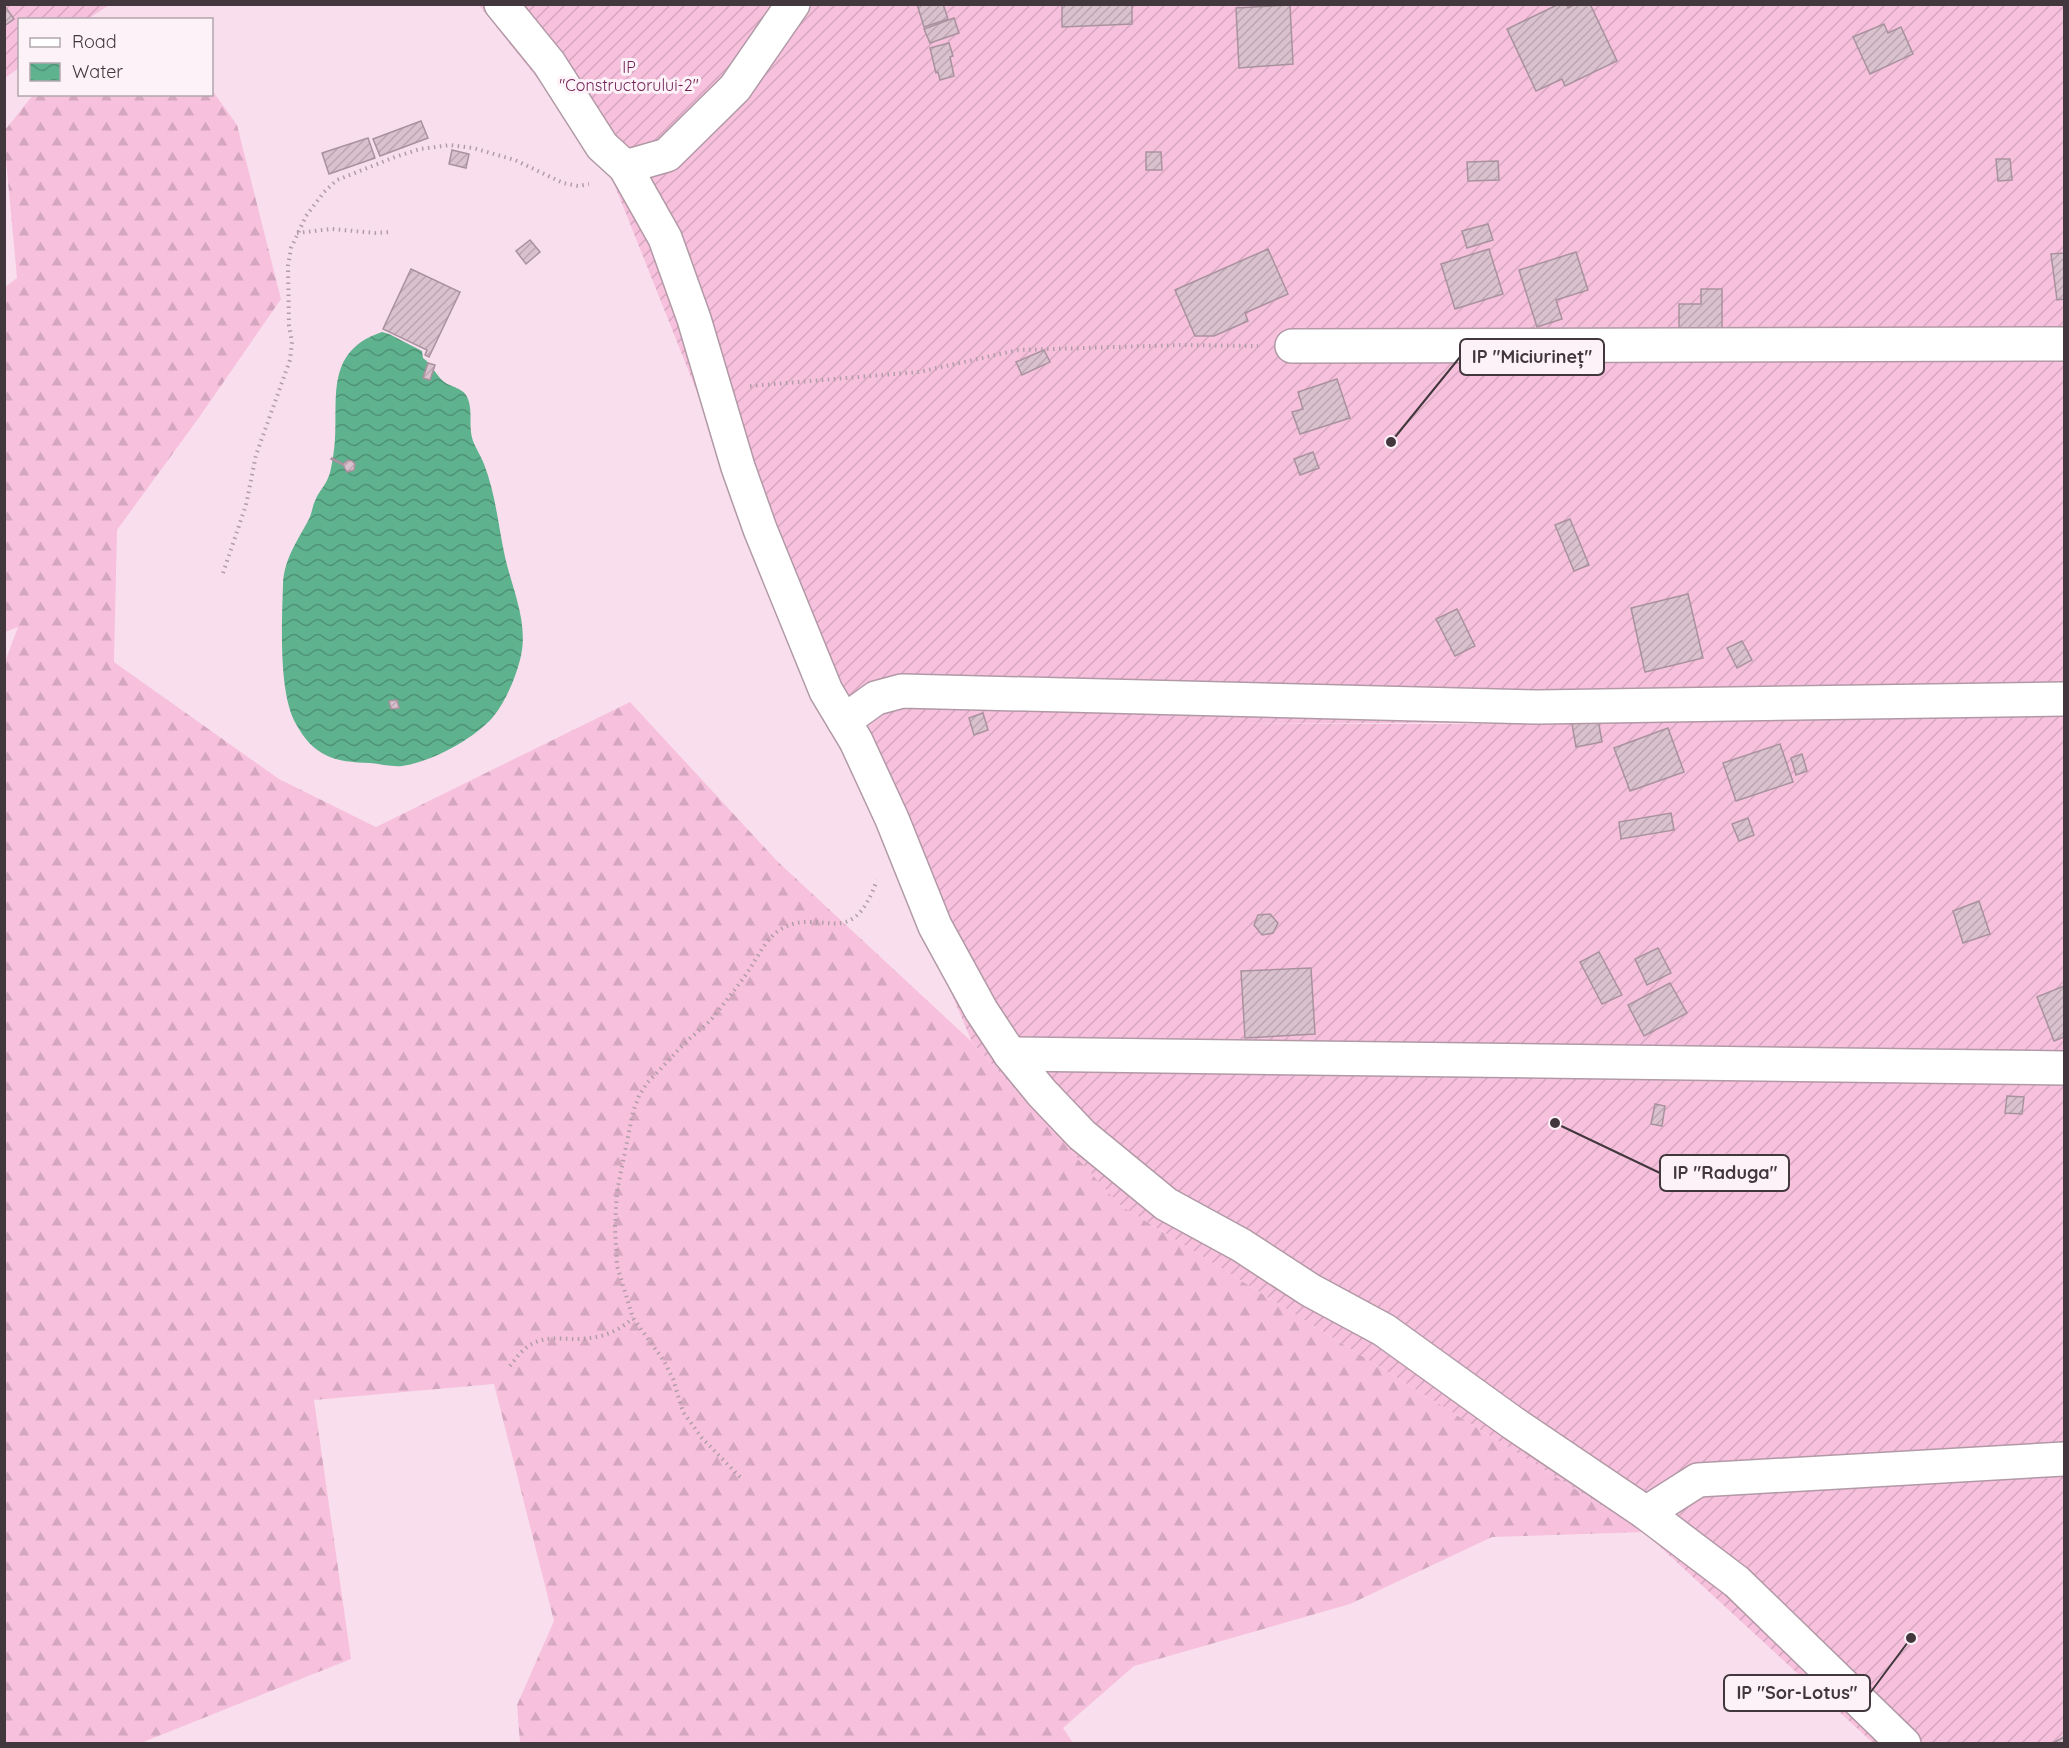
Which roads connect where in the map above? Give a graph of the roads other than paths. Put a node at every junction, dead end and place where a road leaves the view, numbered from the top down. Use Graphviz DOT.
graph roads {
  1 [pos="501,4"];
  2 [pos="793,4"];
  3 [pos="625,168"];
  4 [pos="2064,344"];
  5 [pos="1292,346"];
  6 [pos="2064,699"];
  7 [pos="844,721"];
  8 [pos="1010,1054"];
  9 [pos="2064,1068"];
  10 [pos="2064,1459"];
  11 [pos="1646,1513"];
  12 [pos="1904,1743"];
  1 -- 3 [label="street"];
  2 -- 3 [label="street"];
  3 -- 7 [label="street"];
  4 -- 5 [label="street"];
  6 -- 7 [label="street"];
  7 -- 8 [label="street"];
  8 -- 9 [label="street"];
  8 -- 11 [label="street"];
  10 -- 11 [label="street"];
  11 -- 12 [label="street"];
}
